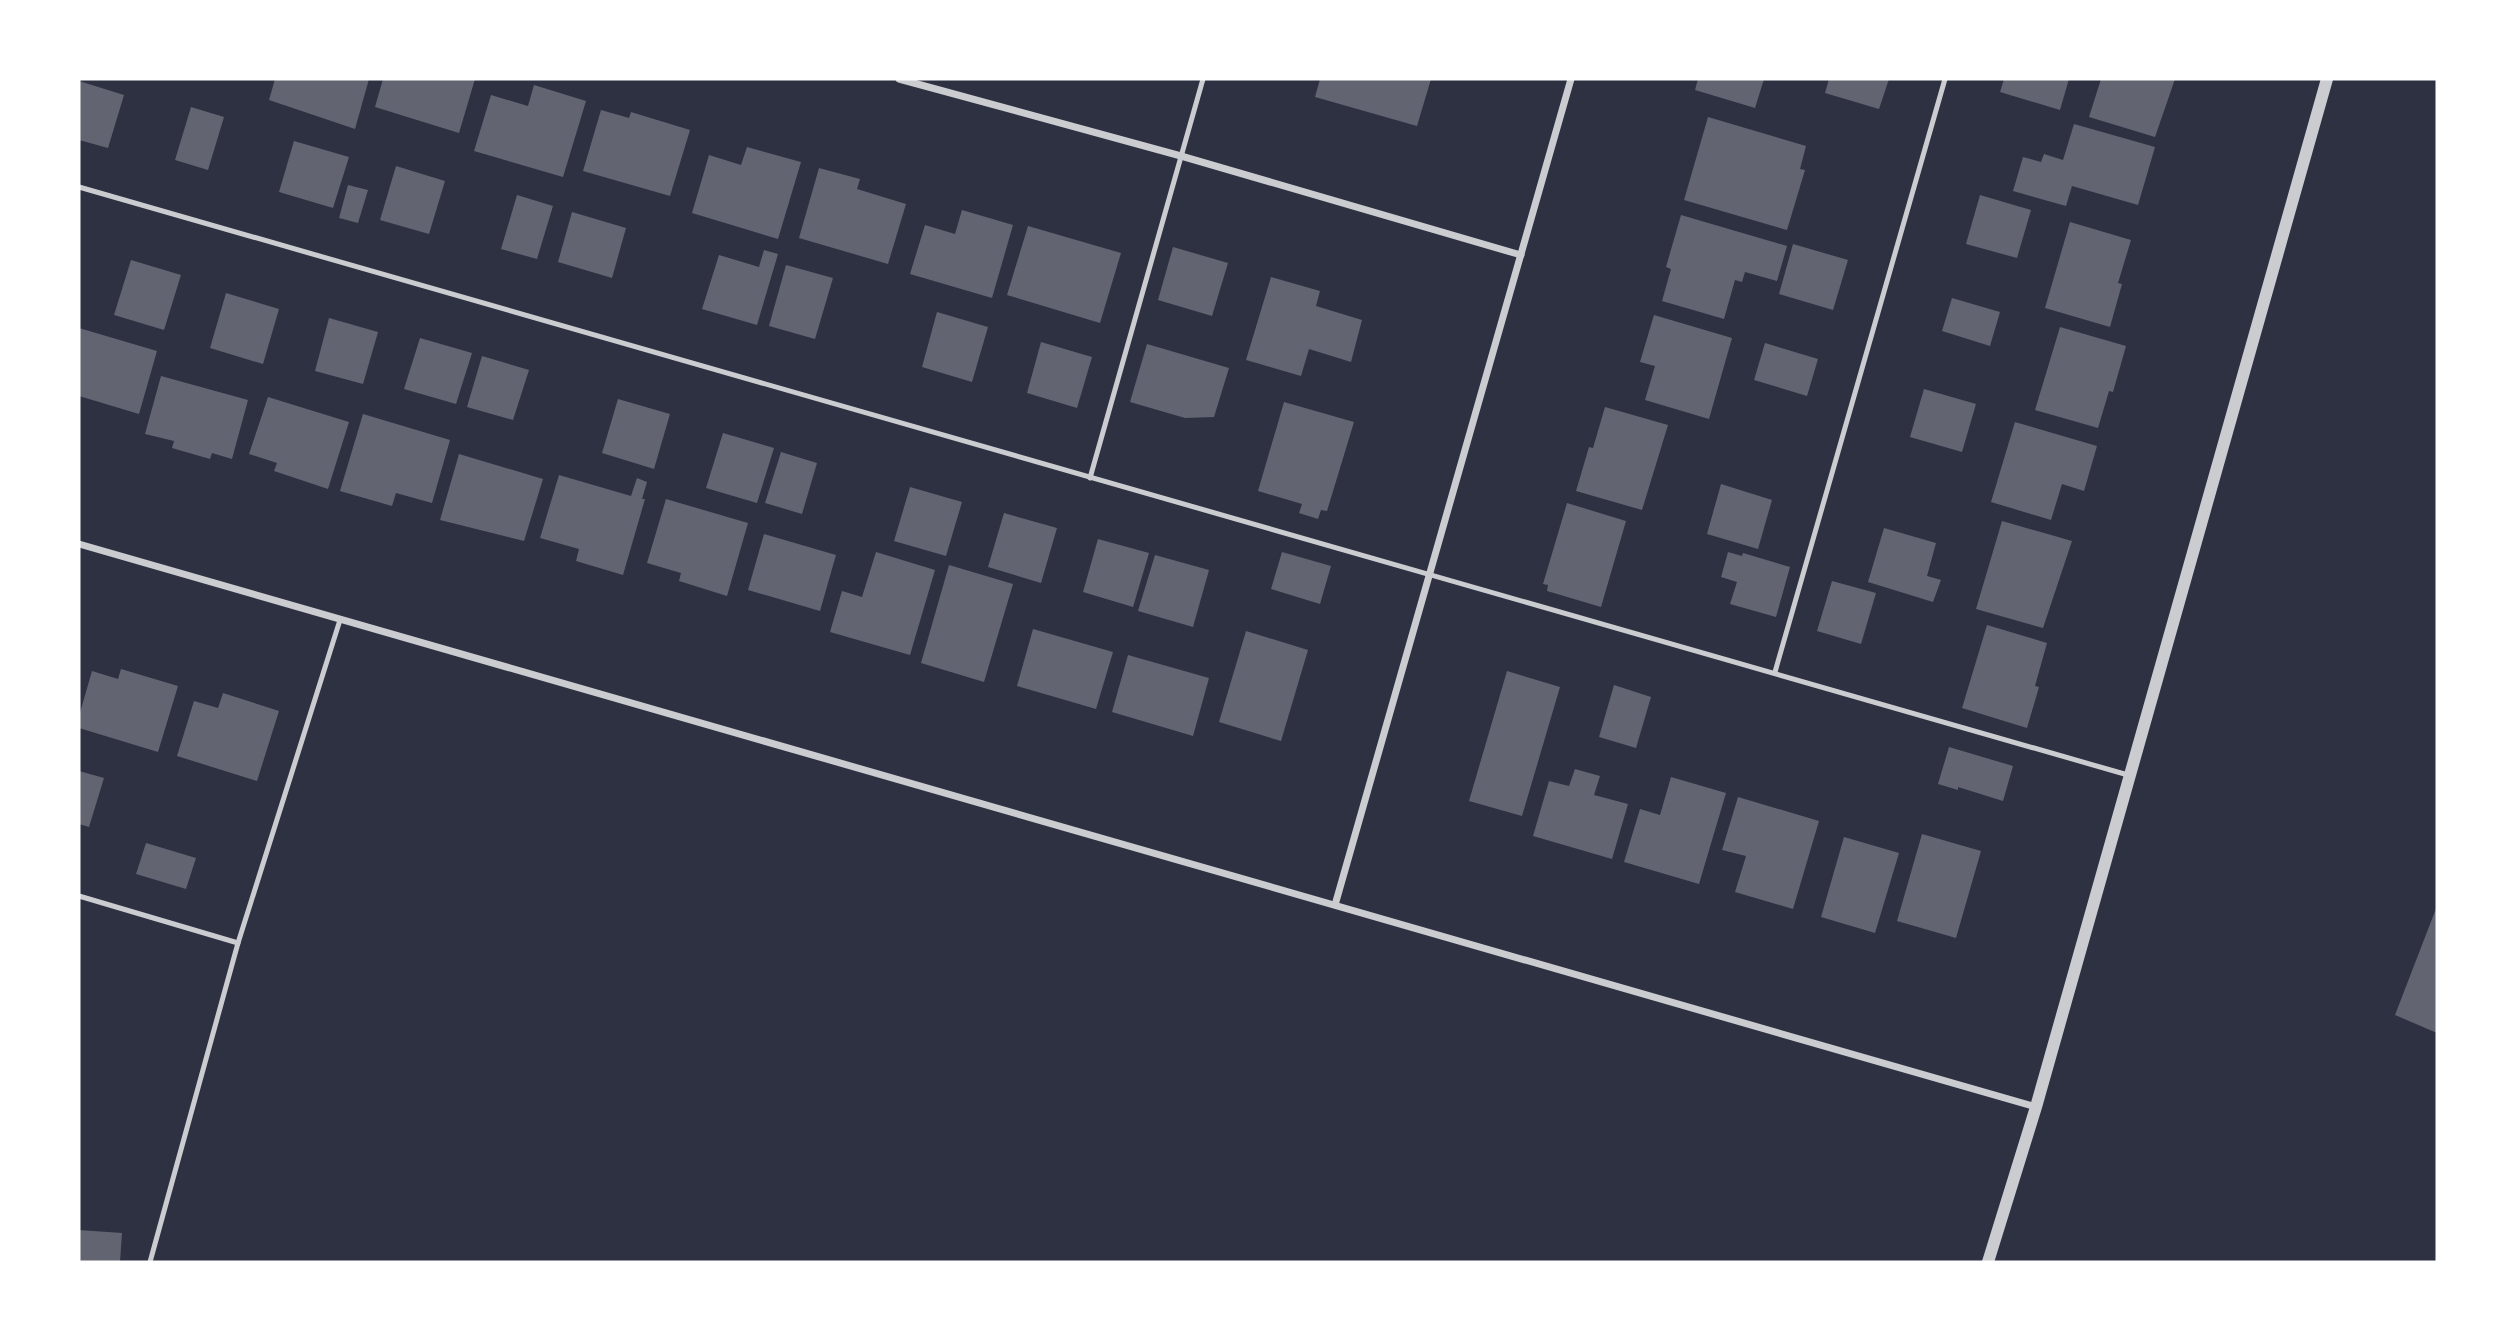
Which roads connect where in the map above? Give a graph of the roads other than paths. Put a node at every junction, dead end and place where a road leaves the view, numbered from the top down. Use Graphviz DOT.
graph roads {
  1 [pos="899,79"];
  2 [pos="1203,79"];
  3 [pos="1571,79"];
  4 [pos="1945,79"];
  5 [pos="2327,79"];
  6 [pos="1181,156"];
  7 [pos="79,187"];
  8 [pos="1521,255"];
  9 [pos="1090,478"];
  10 [pos="79,544"];
  11 [pos="1429,575"];
  12 [pos="340,620"];
  13 [pos="1775,672"];
  14 [pos="2128,775"];
  15 [pos="79,896"];
  16 [pos="1335,905"];
  17 [pos="238,943"];
  18 [pos="2036,1107"];
  19 [pos="150,1262"];
  20 [pos="1988,1262"];
  1 -- 6 [label="street"];
  2 -- 6 [label="lane"];
  3 -- 8 [label="street"];
  4 -- 13 [label="lane"];
  5 -- 14 [label="street"];
  6 -- 8 [label="street"];
  6 -- 9 [label="lane"];
  7 -- 9 [label="lane"];
  8 -- 11 [label="street"];
  9 -- 11 [label="lane"];
  10 -- 12 [label="street"];
  11 -- 13 [label="lane"];
  11 -- 16 [label="street"];
  12 -- 16 [label="street"];
  12 -- 17 [label="lane"];
  13 -- 14 [label="lane"];
  14 -- 18 [label="street"];
  15 -- 17 [label="lane"];
  16 -- 18 [label="street"];
  17 -- 19 [label="lane"];
  18 -- 20 [label="street"];
}
